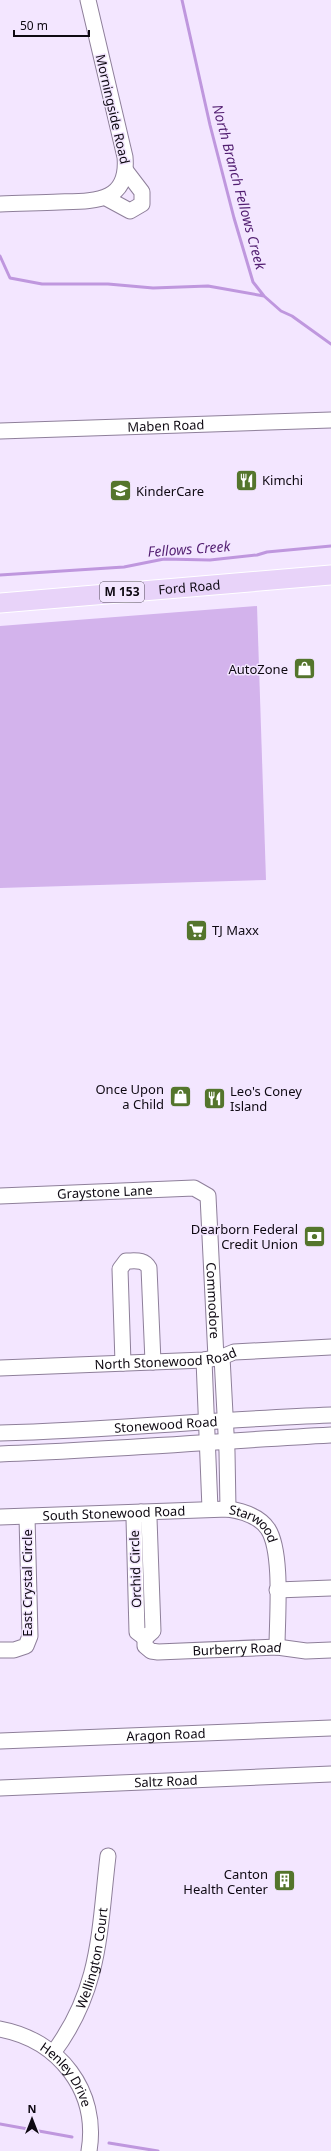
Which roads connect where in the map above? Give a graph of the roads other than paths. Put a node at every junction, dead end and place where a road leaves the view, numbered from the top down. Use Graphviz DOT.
graph roads {
  1 [pos="88,0"];
  2 [pos="126,171"];
  3 [pos="112,194"];
  4 [pos="0,204"];
  5 [pos="331,420"];
  6 [pos="0,431"];
  7 [pos="331,576"];
  8 [pos="0,602"];
  9 [pos="0,1196"];
  10 [pos="208,1196"];
  11 [pos="331,1348"];
  12 [pos="214,1359"];
  13 [pos="153,1362"];
  14 [pos="123,1363"];
  15 [pos="0,1368"];
  16 [pos="331,1415"];
  17 [pos="206,1421"];
  18 [pos="226,1421"];
  19 [pos="0,1433"];
  20 [pos="331,1435"];
  21 [pos="207,1441"];
  22 [pos="227,1441"];
  23 [pos="0,1454"];
  24 [pos="210,1509"];
  25 [pos="228,1509"];
  26 [pos="141,1512"];
  27 [pos="27,1517"];
  28 [pos="0,1518"];
  29 [pos="331,1588"];
  30 [pos="277,1590"];
  31 [pos="145,1642"];
  32 [pos="277,1647"];
  33 [pos="0,1650"];
  34 [pos="331,1650"];
  35 [pos="331,1728"];
  36 [pos="0,1740"];
  37 [pos="331,1774"];
  38 [pos="0,1788"];
  39 [pos="108,1856"];
  40 [pos="0,2029"];
  41 [pos="53,2053"];
  42 [pos="89,2151"];
  1 -- 2 [label="street, Morningside Road"];
  2 -- 3 [label="street, Morningside Road"];
  2 -- 3 [label="street, Morningside Road"];
  3 -- 4 [label="street"];
  5 -- 6 [label="street, Maben Road"];
  7 -- 8 [label="main road, Ford Road / M 153"];
  9 -- 10 [label="street, Graystone Lane"];
  10 -- 12 [label="street, Commodore"];
  11 -- 12 [label="street, North Stonewood Road"];
  12 -- 13 [label="street, North Stonewood Road"];
  12 -- 17 [label="street, Starwood"];
  12 -- 18 [label="street, Starwood"];
  13 -- 14 [label="street, North Stonewood Road"];
  13 -- 14 [label="street"];
  14 -- 15 [label="street, North Stonewood Road"];
  16 -- 18 [label="street, Stonewood Road"];
  17 -- 18 [label="street, Stonewood Road"];
  17 -- 19 [label="street, Stonewood Road"];
  17 -- 21 [label="street, Starwood"];
  18 -- 22 [label="street, Starwood"];
  20 -- 22 [label="street, Stonewood Road"];
  21 -- 22 [label="street, Stonewood Road"];
  21 -- 23 [label="street, Stonewood Road"];
  21 -- 24 [label="street, Starwood"];
  22 -- 25 [label="street, Starwood"];
  24 -- 25 [label="street, South Stonewood Road"];
  24 -- 26 [label="street, South Stonewood Road"];
  25 -- 30 [label="street, Starwood"];
  26 -- 27 [label="street, South Stonewood Road"];
  26 -- 31 [label="street, Orchid Circle"];
  27 -- 28 [label="street, South Stonewood Road"];
  27 -- 33 [label="street, East Crystal Circle"];
  29 -- 30 [label="street"];
  30 -- 32 [label="street, Starwood"];
  31 -- 32 [label="street, Burberry Road"];
  32 -- 34 [label="street, Burberry Road"];
  35 -- 36 [label="street, Aragon Road"];
  37 -- 38 [label="street, Saltz Road"];
  39 -- 41 [label="street, Wellington Court"];
  40 -- 41 [label="street, Henley Drive"];
  41 -- 42 [label="street, Henley Drive"];
}
